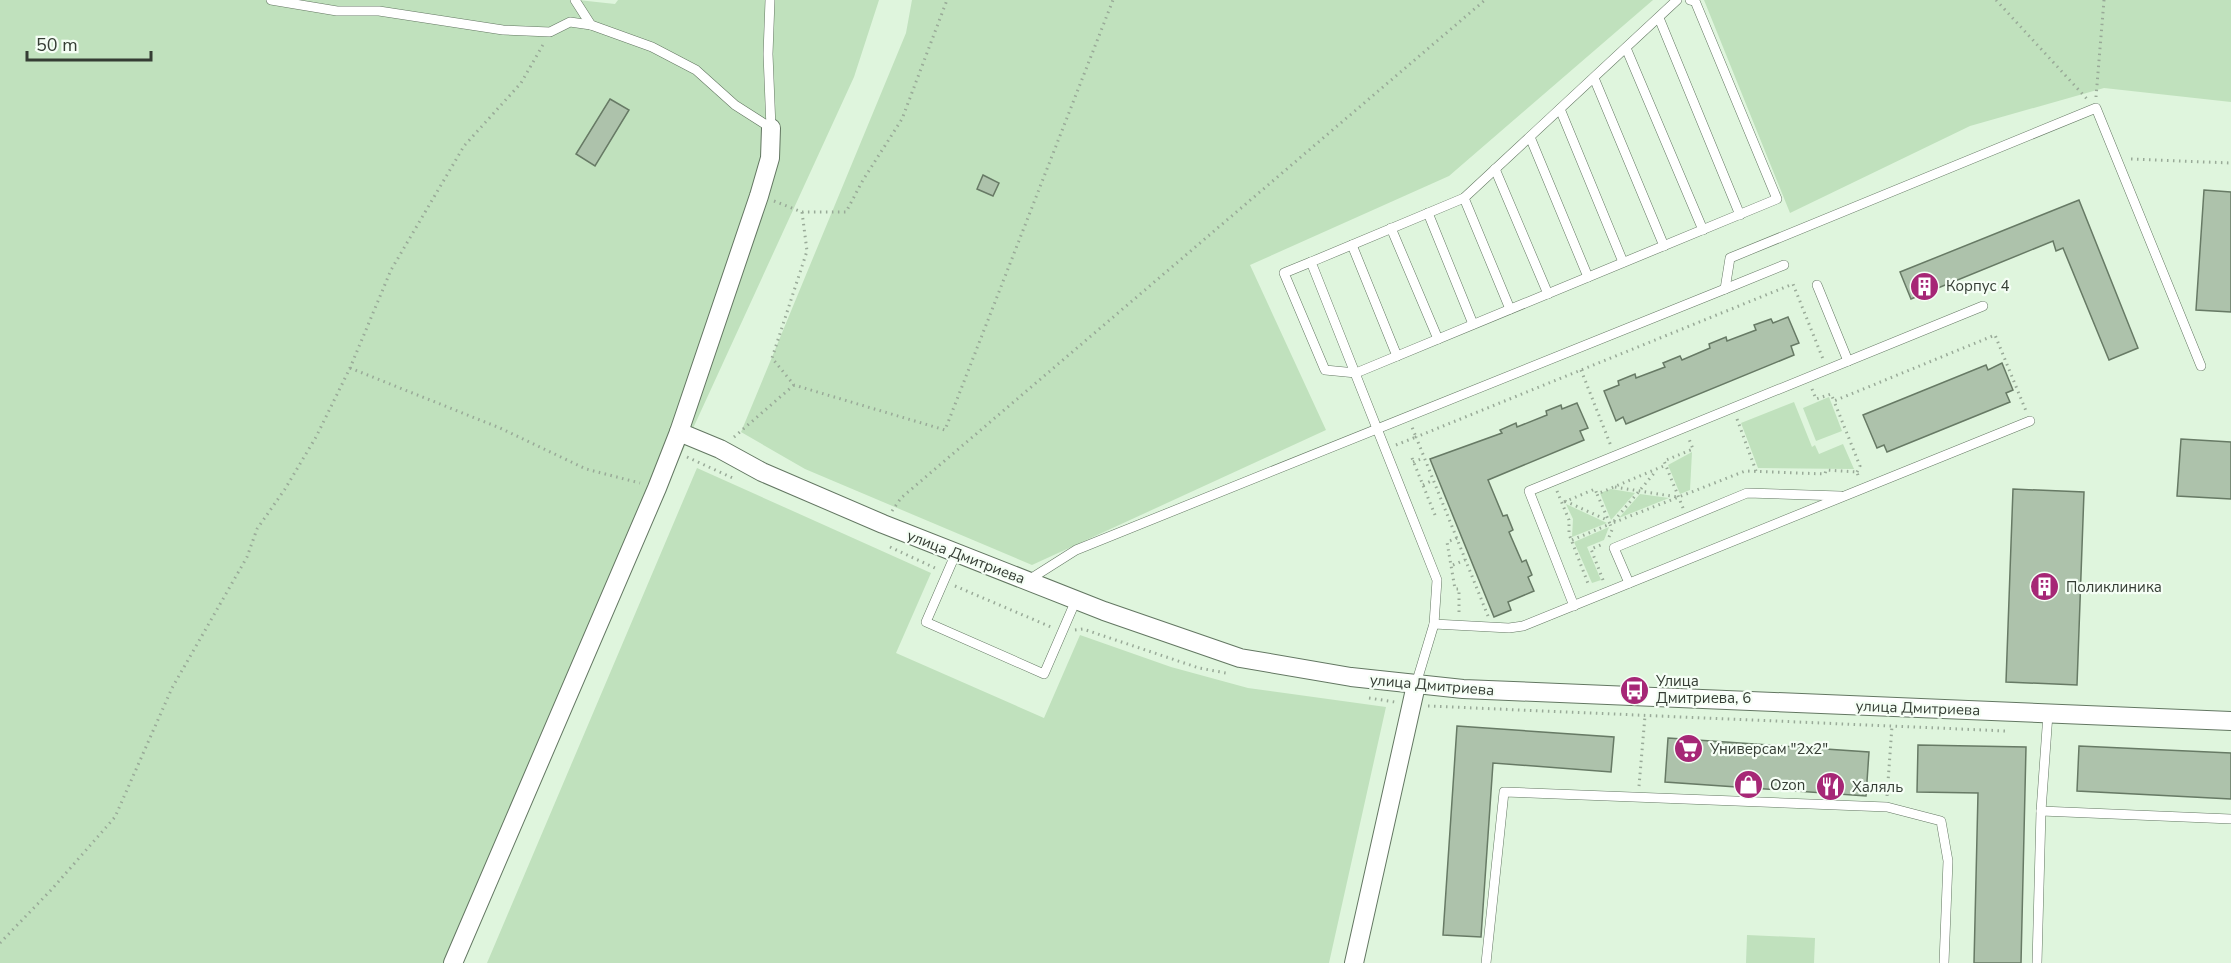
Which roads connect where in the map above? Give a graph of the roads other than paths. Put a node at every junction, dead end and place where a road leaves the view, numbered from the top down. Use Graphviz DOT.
graph roads {
  1 [pos="271,0"];
  2 [pos="575,0"];
  3 [pos="770,0"];
  4 [pos="1677,0"];
  5 [pos="1690,0"];
  6 [pos="1659,18"];
  7 [pos="591,25"];
  8 [pos="1626,48"];
  9 [pos="1594,78"];
  10 [pos="1560,109"];
  11 [pos="771,128"];
  12 [pos="1530,136"];
  13 [pos="1495,169"];
  14 [pos="1464,198"];
  15 [pos="1428,213"];
  16 [pos="1740,214"];
  17 [pos="1391,228"];
  18 [pos="1702,230"];
  19 [pos="1352,245"];
  20 [pos="1664,246"];
  21 [pos="1311,262"];
  22 [pos="1623,262"];
  23 [pos="1784,265"];
  24 [pos="1588,277"];
  25 [pos="1817,285"];
  26 [pos="1725,289"];
  27 [pos="1548,294"];
  28 [pos="1983,306"];
  29 [pos="1510,309"];
  30 [pos="1473,324"];
  31 [pos="1438,339"];
  32 [pos="1397,356"];
  33 [pos="1848,361"];
  34 [pos="2201,366"];
  35 [pos="1356,373"];
  36 [pos="2028,417"];
  37 [pos="1377,429"];
  38 [pos="679,432"];
  39 [pos="1844,496"];
  40 [pos="956,553"];
  41 [pos="1027,581"];
  42 [pos="1629,583"];
  43 [pos="1076,600"];
  44 [pos="1574,606"];
  45 [pos="1435,620"];
  46 [pos="1416,685"];
  47 [pos="2048,714"];
  48 [pos="2231,721"];
  49 [pos="2042,811"];
  50 [pos="2231,819"];
  51 [pos="453,963"];
  52 [pos="1354,963"];
  53 [pos="1486,963"];
  54 [pos="1944,963"];
  55 [pos="2037,963"];
  1 -- 7 [label="lane"];
  2 -- 7 [label="lane"];
  3 -- 11 [label="lane"];
  4 -- 6 [label="lane"];
  5 -- 16 [label="lane"];
  6 -- 8 [label="lane"];
  6 -- 16 [label="lane"];
  7 -- 11 [label="lane"];
  8 -- 9 [label="lane"];
  8 -- 18 [label="lane"];
  9 -- 10 [label="lane"];
  9 -- 20 [label="lane"];
  10 -- 12 [label="lane"];
  10 -- 22 [label="lane"];
  11 -- 38 [label="street"];
  12 -- 13 [label="lane"];
  12 -- 24 [label="lane"];
  13 -- 14 [label="lane"];
  13 -- 27 [label="lane"];
  14 -- 15 [label="lane"];
  14 -- 29 [label="lane"];
  15 -- 17 [label="lane"];
  15 -- 30 [label="lane"];
  16 -- 18 [label="lane"];
  17 -- 19 [label="lane"];
  17 -- 31 [label="lane"];
  18 -- 20 [label="lane"];
  19 -- 21 [label="lane"];
  19 -- 32 [label="lane"];
  20 -- 22 [label="lane"];
  21 -- 35 [label="lane"];
  21 -- 35 [label="lane"];
  22 -- 24 [label="lane"];
  23 -- 26 [label="lane"];
  24 -- 27 [label="lane"];
  25 -- 33 [label="lane"];
  26 -- 34 [label="lane"];
  26 -- 37 [label="lane"];
  27 -- 29 [label="lane"];
  28 -- 33 [label="lane"];
  29 -- 30 [label="lane"];
  30 -- 31 [label="lane"];
  31 -- 32 [label="lane"];
  32 -- 35 [label="lane"];
  33 -- 44 [label="lane"];
  35 -- 37 [label="lane"];
  36 -- 39 [label="lane"];
  37 -- 41 [label="lane"];
  37 -- 45 [label="lane"];
  38 -- 40 [label="street, улица Дмитриева"];
  38 -- 51 [label="street"];
  39 -- 42 [label="lane"];
  39 -- 42 [label="lane"];
  40 -- 41 [label="street, улица Дмитриева"];
  40 -- 43 [label="lane"];
  41 -- 43 [label="street, улица Дмитриева"];
  42 -- 44 [label="lane"];
  43 -- 46 [label="street, улица Дмитриева"];
  44 -- 45 [label="lane"];
  45 -- 46 [label="lane"];
  46 -- 47 [label="street, улица Дмитриева"];
  46 -- 52 [label="street"];
  47 -- 48 [label="street, улица Дмитриева"];
  47 -- 49 [label="lane"];
  49 -- 50 [label="lane"];
  49 -- 55 [label="lane"];
  53 -- 54 [label="lane"];
}
